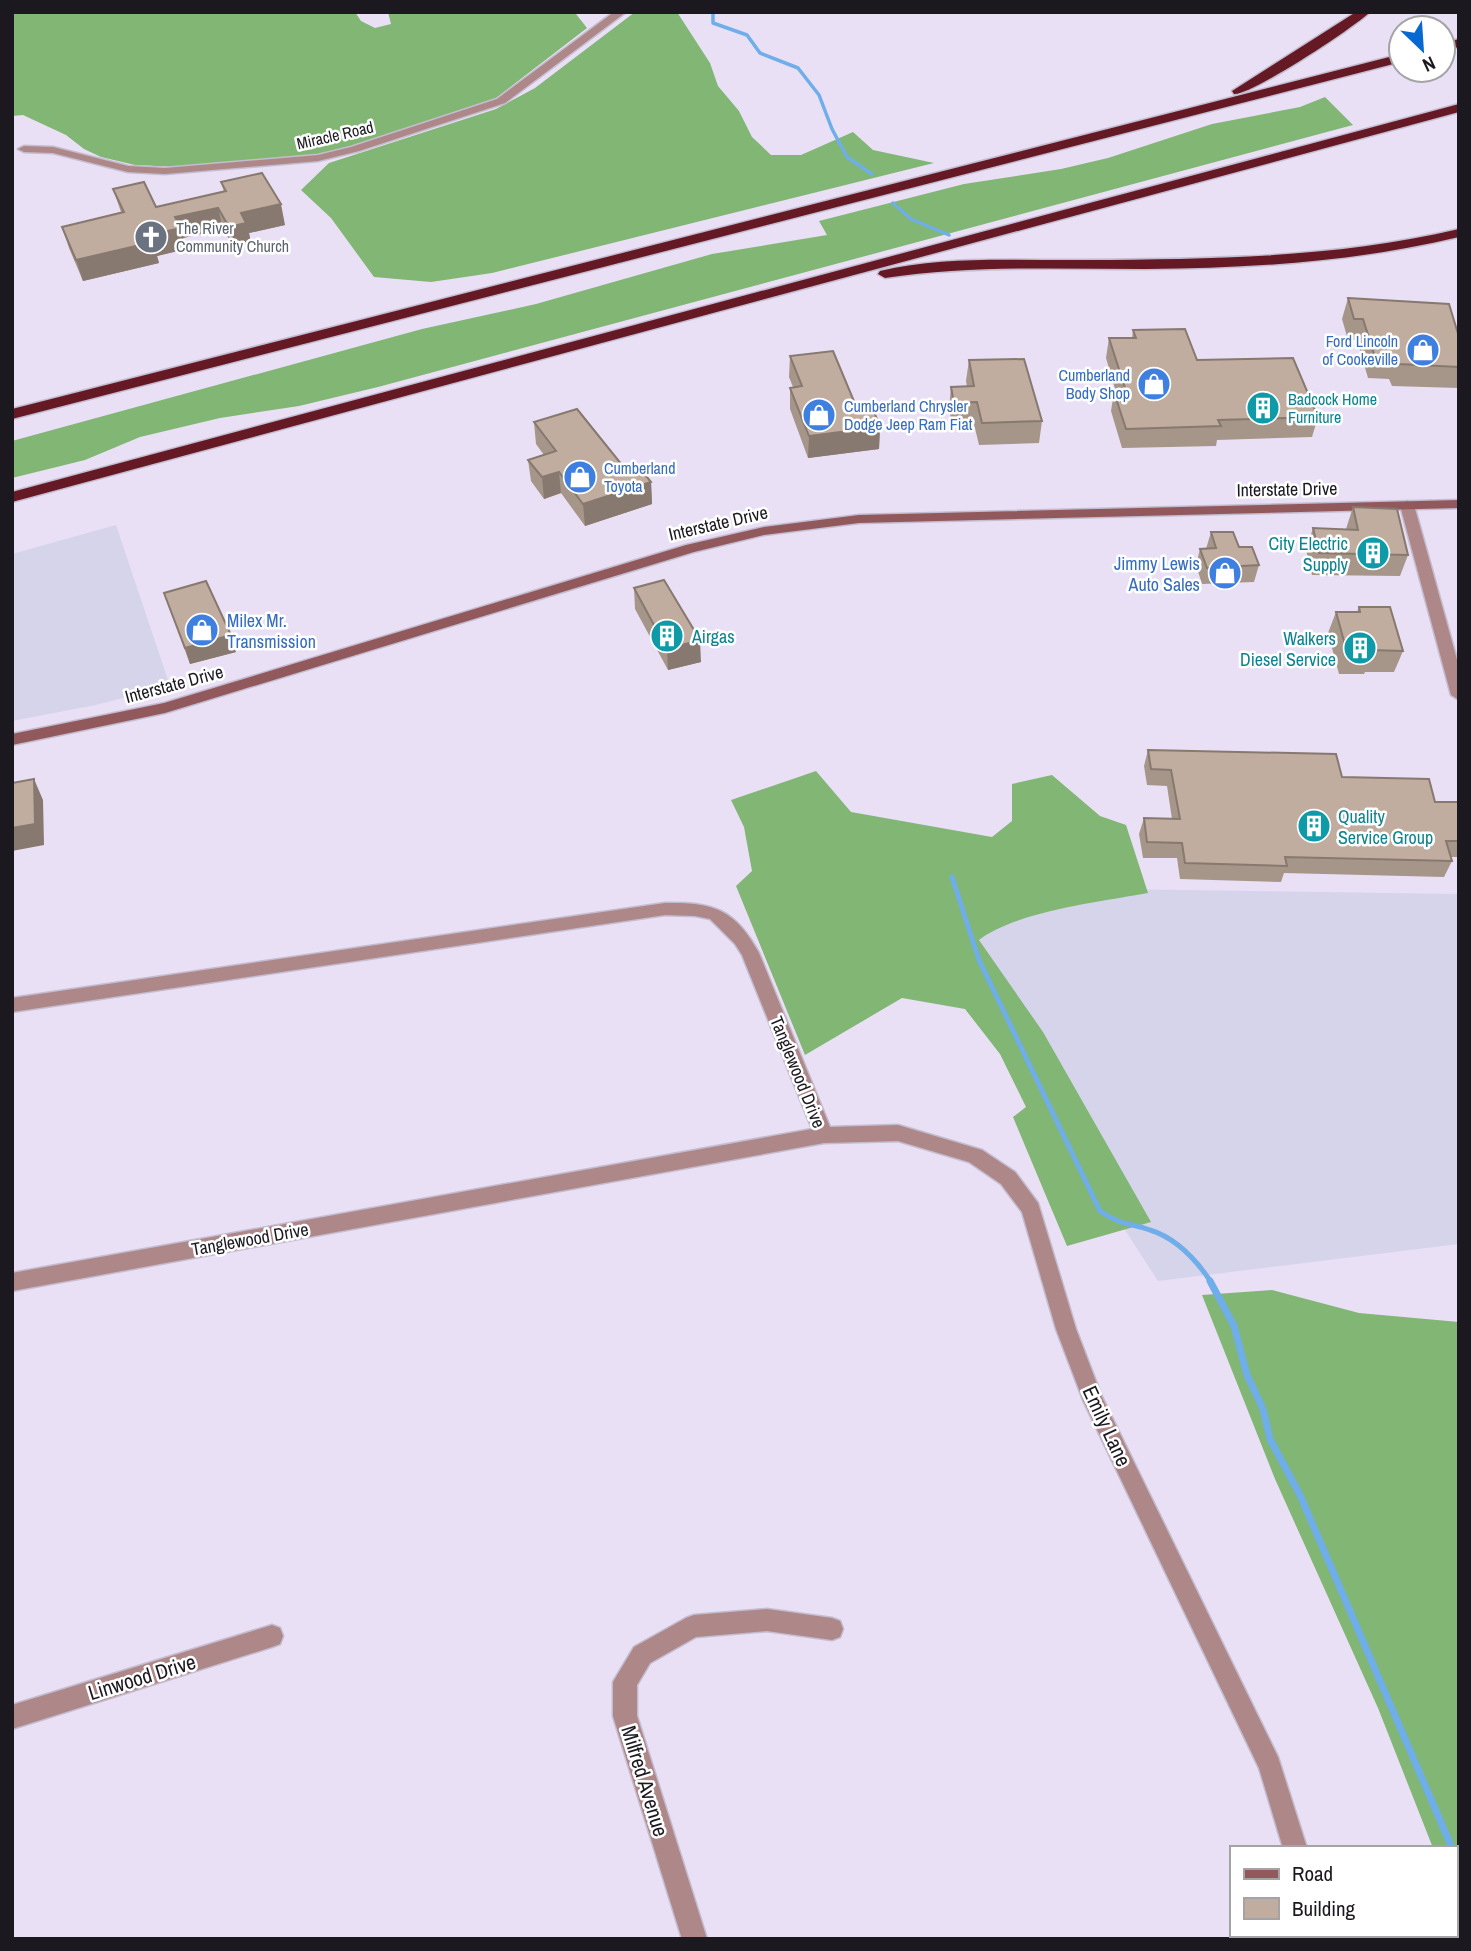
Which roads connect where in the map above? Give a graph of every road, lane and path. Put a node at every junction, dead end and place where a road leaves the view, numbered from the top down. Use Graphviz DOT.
graph roads {
  1 [pos="621,12"];
  2 [pos="1364,12"];
  3 [pos="1387,62"];
  4 [pos="1459,108"];
  5 [pos="1144,124"];
  6 [pos="24,149"];
  7 [pos="1459,233"];
  8 [pos="772,293"];
  9 [pos="12,414"];
  10 [pos="12,498"];
  11 [pos="1459,504"];
  12 [pos="1407,505"];
  13 [pos="1459,695"];
  14 [pos="12,740"];
  15 [pos="12,1005"];
  16 [pos="824,1135"];
  17 [pos="12,1282"];
  18 [pos="832,1629"];
  19 [pos="272,1636"];
  20 [pos="12,1717"];
  21 [pos="1294,1846"];
  22 [pos="695,1939"];
  1 -- 6 [label="street, Miracle Road"];
  2 -- 5 [label="highway"];
  3 -- 5 [label="highway"];
  4 -- 8 [label="highway"];
  5 -- 9 [label="highway"];
  7 -- 8 [label="highway"];
  8 -- 10 [label="highway"];
  11 -- 12 [label="main road, Interstate Drive"];
  12 -- 13 [label="street"];
  12 -- 14 [label="main road, Interstate Drive"];
  15 -- 16 [label="street, Tanglewood Drive"];
  16 -- 17 [label="street, Tanglewood Drive"];
  16 -- 21 [label="street, Emily Lane"];
  18 -- 22 [label="street, Milfred Avenue"];
  19 -- 20 [label="street, Linwood Drive"];
}
